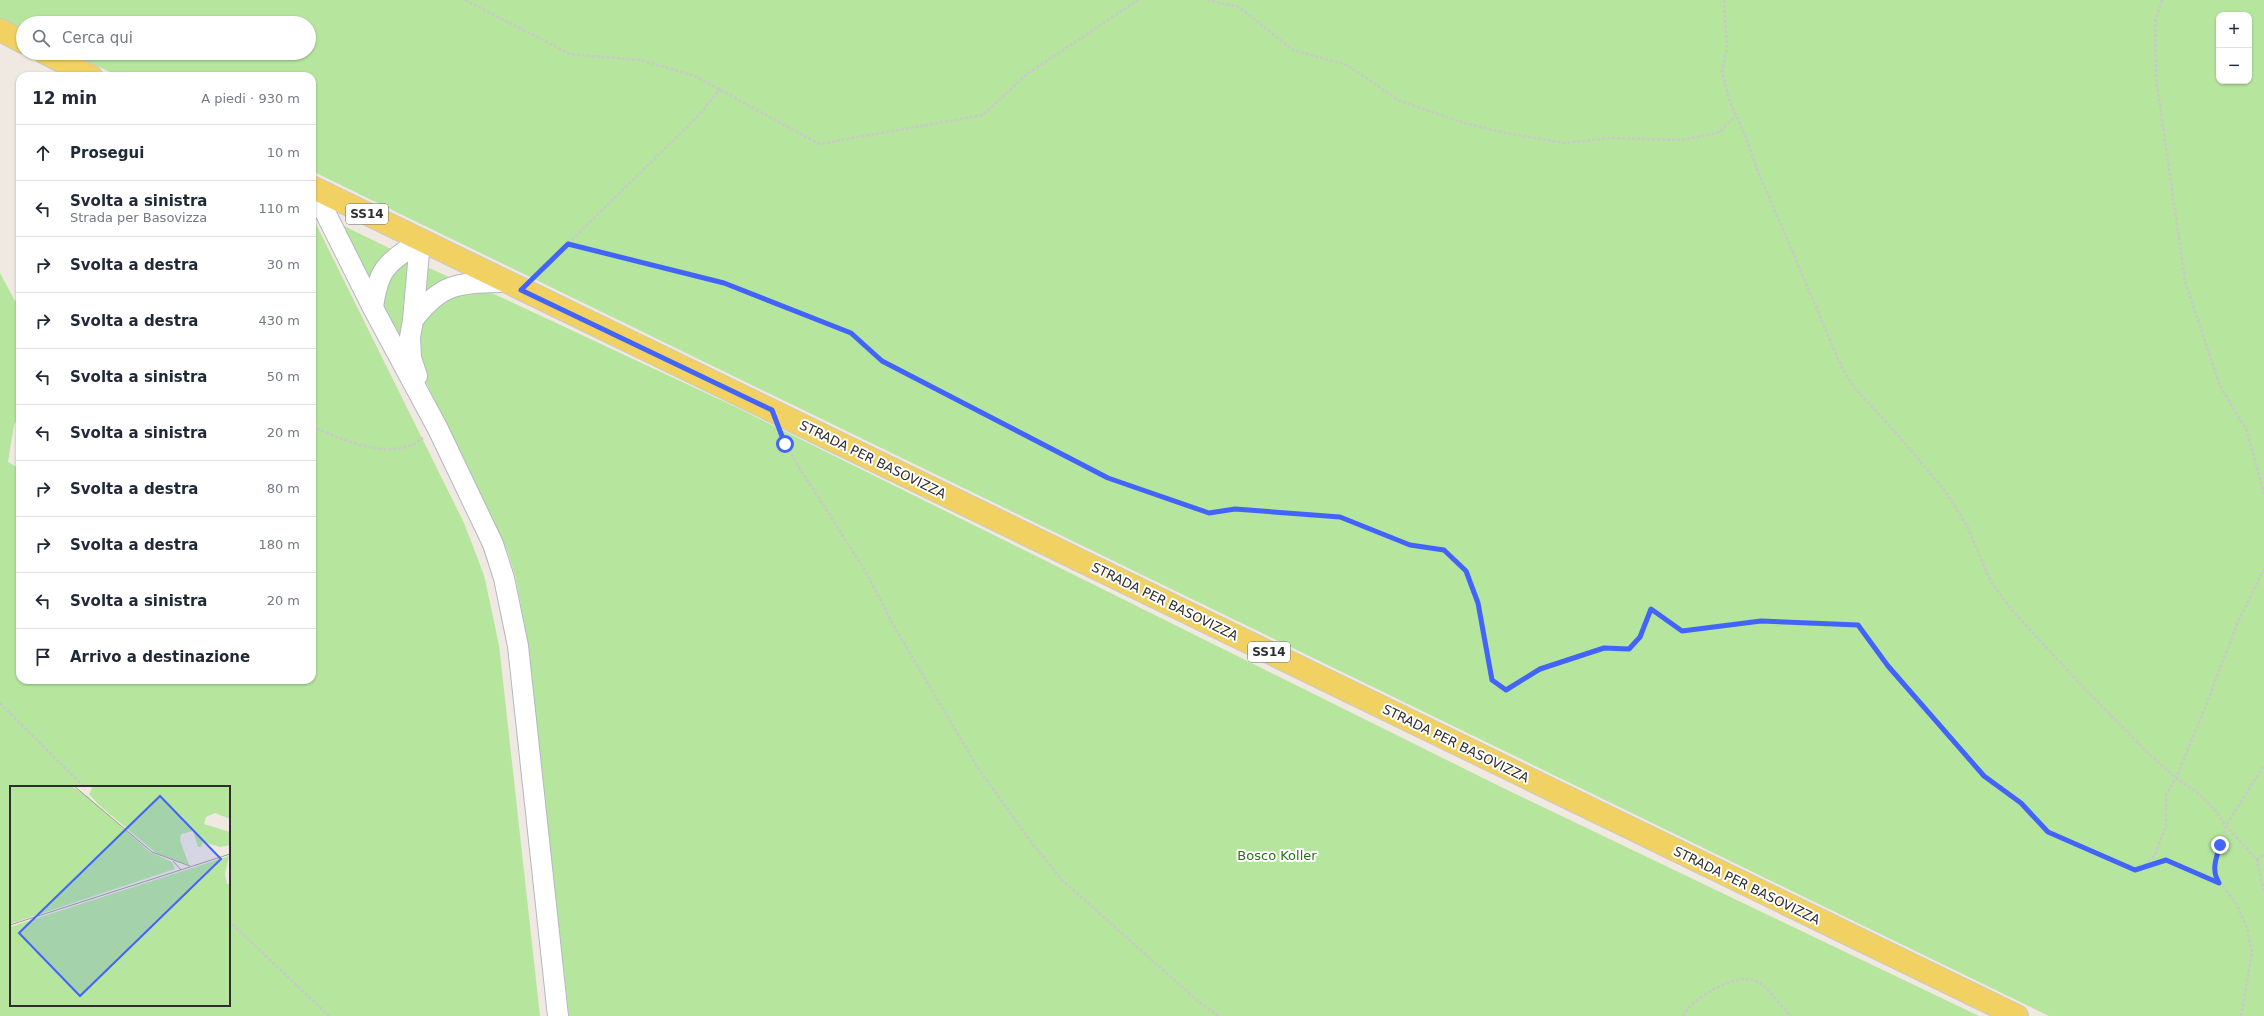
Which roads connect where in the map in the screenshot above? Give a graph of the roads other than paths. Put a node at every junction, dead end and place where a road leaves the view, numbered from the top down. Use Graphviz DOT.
graph roads {
  1 [pos="0,30"];
  2 [pos="16,38"];
  3 [pos="59,60"];
  4 [pos="83,72"];
  5 [pos="316,190"];
  6 [pos="316,196"];
  7 [pos="420,241"];
  8 [pos="512,286"];
  9 [pos="373,308"];
  10 [pos="413,320"];
  11 [pos="430,437"];
  12 [pos="558,1016"];
  13 [pos="2017,1016"];
  1 -- 2 [label="main road"];
  3 -- 4 [label="main road"];
  5 -- 7 [label="main road, STRADA PER BASOVIZZA / SS14"];
  6 -- 9 [label="street"];
  7 -- 8 [label="main road, STRADA PER BASOVIZZA / SS14"];
  7 -- 9 [label="street"];
  7 -- 10 [label="street"];
  8 -- 10 [label="street"];
  8 -- 13 [label="main road, STRADA PER BASOVIZZA / SS14"];
  9 -- 11 [label="street"];
  10 -- 11 [label="street"];
  11 -- 12 [label="street"];
}
